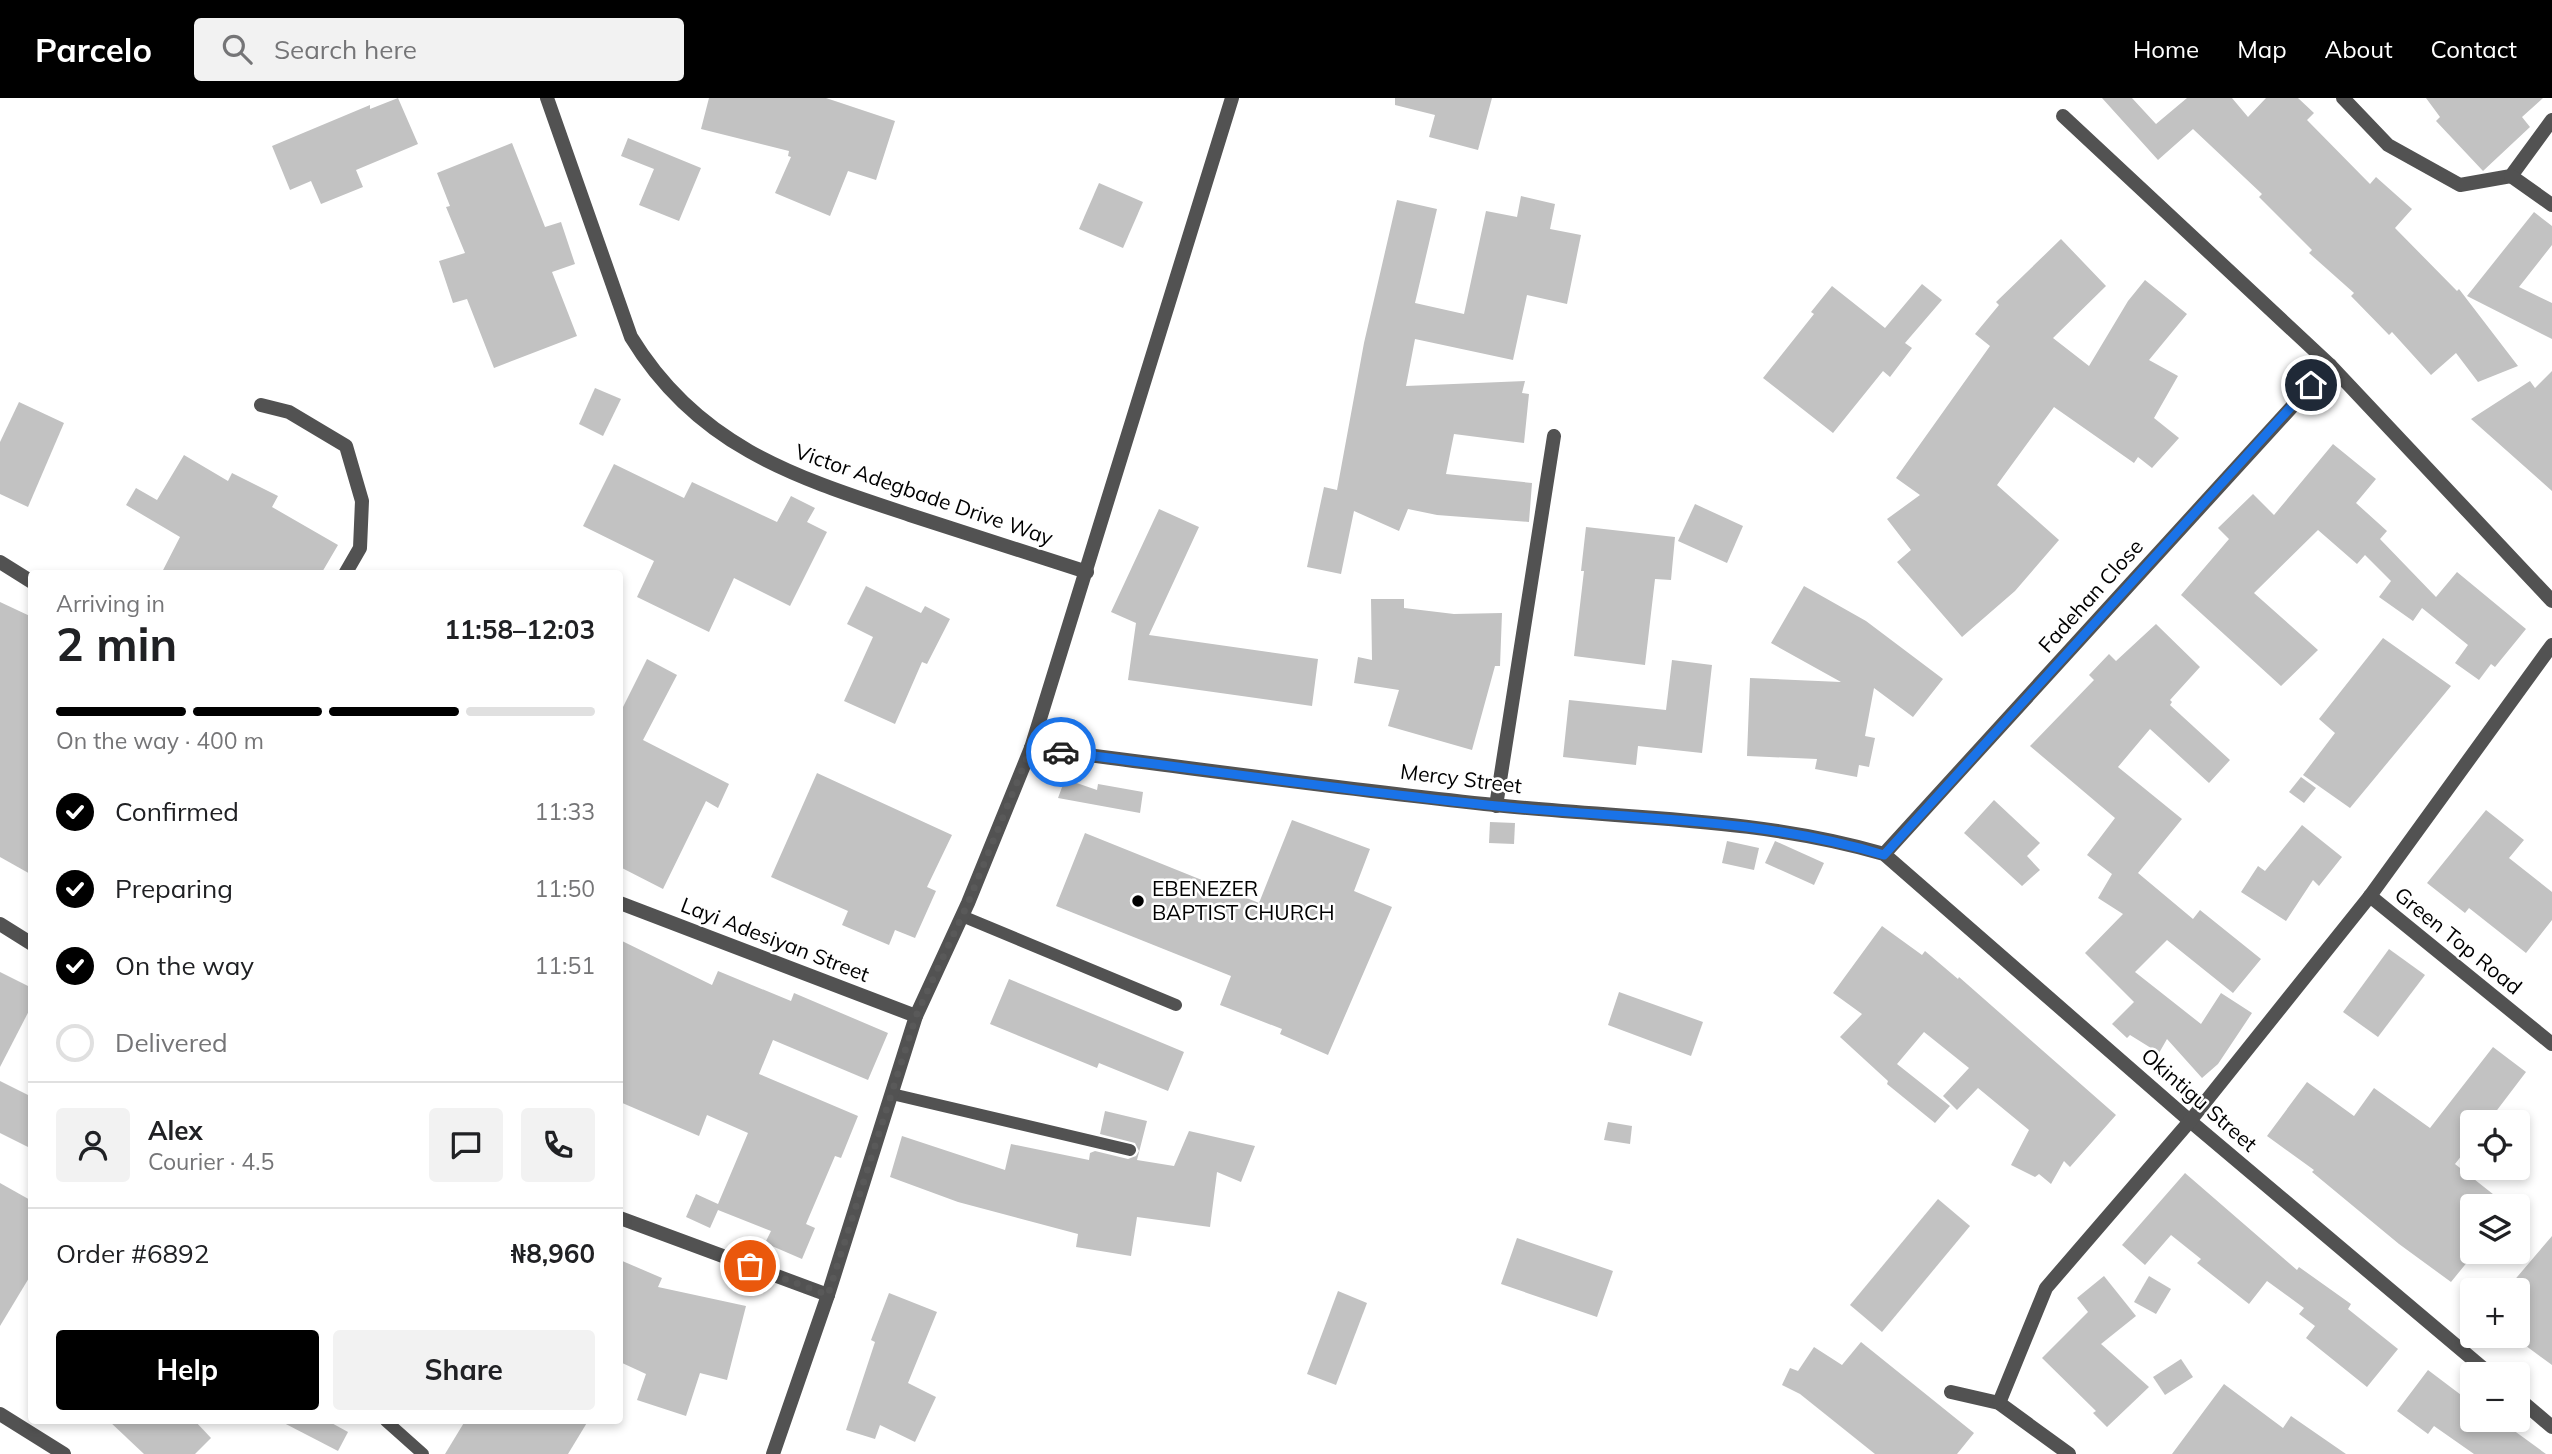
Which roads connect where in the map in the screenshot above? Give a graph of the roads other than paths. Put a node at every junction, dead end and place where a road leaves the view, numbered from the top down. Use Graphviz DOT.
graph roads {
  1 [pos="547,98"];
  2 [pos="1232,98"];
  3 [pos="2343,98"];
  4 [pos="2063,116"];
  5 [pos="2552,120"];
  6 [pos="2511,176"];
  7 [pos="2552,205"];
  8 [pos="2330,365"];
  9 [pos="261,405"];
  10 [pos="1554,436"];
  11 [pos="0,562"];
  12 [pos="347,570"];
  13 [pos="1087,572"];
  14 [pos="28,580"];
  15 [pos="2552,601"];
  16 [pos="2552,645"];
  17 [pos="1031,748"];
  18 [pos="1496,806"];
  19 [pos="1884,855"];
  20 [pos="2370,896"];
  21 [pos="623,904"];
  22 [pos="962,916"];
  23 [pos="0,924"];
  24 [pos="28,942"];
  25 [pos="1176,1005"];
  26 [pos="916,1016"];
  27 [pos="2552,1044"];
  28 [pos="892,1094"];
  29 [pos="2190,1121"];
  30 [pos="1130,1150"];
  31 [pos="623,1219"];
  32 [pos="828,1295"];
  33 [pos="2476,1362"];
  34 [pos="1951,1392"];
  35 [pos="1999,1403"];
  36 [pos="2530,1408"];
  37 [pos="0,1414"];
  38 [pos="389,1424"];
  39 [pos="2552,1427"];
  40 [pos="64,1454"];
  41 [pos="423,1454"];
  42 [pos="773,1454"];
  43 [pos="2069,1454"];
  1 -- 13 [label="street, Victor Adegbade Drive Way"];
  2 -- 13 [label="street"];
  3 -- 6 [label="street"];
  4 -- 8 [label="street"];
  5 -- 6 [label="street"];
  6 -- 7 [label="street"];
  8 -- 15 [label="street"];
  8 -- 19 [label="street, Fadehan Close"];
  9 -- 12 [label="street"];
  10 -- 18 [label="street"];
  11 -- 14 [label="street"];
  13 -- 17 [label="street"];
  16 -- 20 [label="street"];
  17 -- 18 [label="street, Mercy Street"];
  17 -- 22 [label="street"];
  18 -- 19 [label="street, Mercy Street"];
  19 -- 29 [label="street, Okintigu Street"];
  20 -- 27 [label="street, Green Top Road"];
  20 -- 29 [label="street"];
  21 -- 26 [label="street, Layi Adesiyan Street"];
  22 -- 25 [label="lane"];
  22 -- 26 [label="street"];
  23 -- 24 [label="street"];
  26 -- 28 [label="street"];
  28 -- 30 [label="lane"];
  28 -- 32 [label="street"];
  29 -- 33 [label="street, Okintigu Street"];
  29 -- 35 [label="street"];
  31 -- 32 [label="street"];
  32 -- 42 [label="street"];
  34 -- 35 [label="street"];
  35 -- 43 [label="street"];
  36 -- 39 [label="street"];
  37 -- 40 [label="street"];
  38 -- 41 [label="lane"];
}
